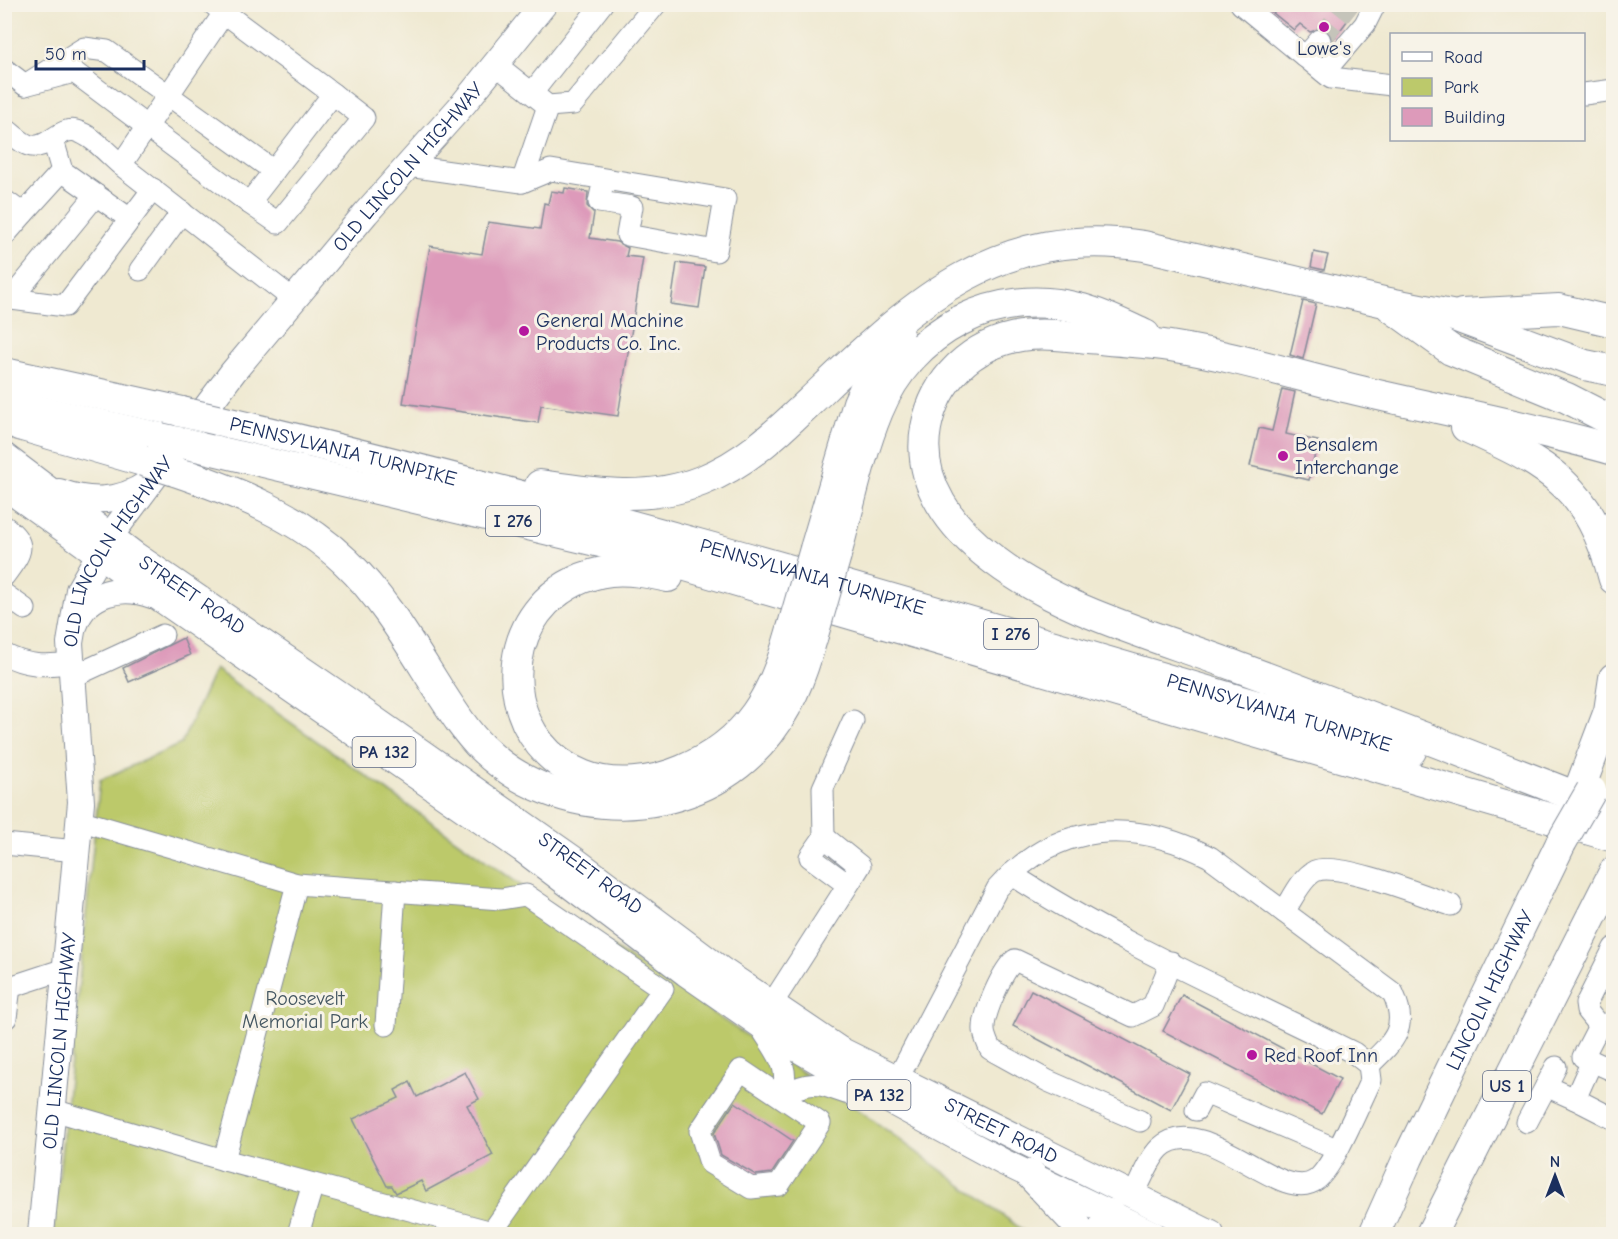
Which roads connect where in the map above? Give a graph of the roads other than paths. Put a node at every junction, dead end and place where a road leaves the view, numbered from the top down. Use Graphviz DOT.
graph roads {
  1 [pos="602,4"];
  2 [pos="656,4"];
  3 [pos="1241,4"];
  4 [pos="1375,4"];
  5 [pos="543,5"];
  6 [pos="218,9"];
  7 [pos="1320,40"];
  8 [pos="1305,57"];
  9 [pos="495,64"];
  10 [pos="4,69"];
  11 [pos="1324,72"];
  12 [pos="25,85"];
  13 [pos="1390,85"];
  14 [pos="1614,90"];
  15 [pos="168,94"];
  16 [pos="333,94"];
  17 [pos="1585,94"];
  18 [pos="540,99"];
  19 [pos="146,125"];
  20 [pos="4,128"];
  21 [pos="53,140"];
  22 [pos="121,165"];
  23 [pos="408,166"];
  24 [pos="62,171"];
  25 [pos="274,171"];
  26 [pos="604,178"];
  27 [pos="522,182"];
  28 [pos="153,189"];
  29 [pos="96,195"];
  30 [pos="4,200"];
  31 [pos="249,203"];
  32 [pos="182,212"];
  33 [pos="23,214"];
  34 [pos="130,219"];
  35 [pos="4,236"];
  36 [pos="140,270"];
  37 [pos="8,298"];
  38 [pos="294,300"];
  39 [pos="1384,302"];
  40 [pos="919,304"];
  41 [pos="1452,315"];
  42 [pos="1614,322"];
  43 [pos="1170,346"];
  44 [pos="1614,371"];
  45 [pos="4,373"];
  46 [pos="4,403"];
  47 [pos="1414,404"];
  48 [pos="4,421"];
  49 [pos="1614,422"];
  50 [pos="1614,450"];
  51 [pos="4,456"];
  52 [pos="157,463"];
  53 [pos="415,466"];
  54 [pos="37,480"];
  55 [pos="4,486"];
  56 [pos="4,526"];
  57 [pos="104,545"];
  58 [pos="825,552"];
  59 [pos="4,576"];
  60 [pos="1614,579"];
  61 [pos="4,594"];
  62 [pos="158,597"];
  63 [pos="828,607"];
  64 [pos="25,609"];
  65 [pos="803,632"];
  66 [pos="163,635"];
  67 [pos="4,654"];
  68 [pos="71,659"];
  69 [pos="1614,678"];
  70 [pos="853,721"];
  71 [pos="1614,751"];
  72 [pos="1597,800"];
  73 [pos="79,820"];
  74 [pos="1614,837"];
  75 [pos="4,844"];
  76 [pos="76,851"];
  77 [pos="1011,874"];
  78 [pos="1611,877"];
  79 [pos="297,884"];
  80 [pos="395,891"];
  81 [pos="1450,905"];
  82 [pos="1284,912"];
  83 [pos="1614,948"];
  84 [pos="1172,962"];
  85 [pos="65,969"];
  86 [pos="766,1014"];
  87 [pos="6,1018"];
  88 [pos="1609,1022"];
  89 [pos="386,1025"];
  90 [pos="1588,1059"];
  91 [pos="1369,1065"];
  92 [pos="1614,1071"];
  93 [pos="890,1089"];
  94 [pos="781,1096"];
  95 [pos="1575,1099"];
  96 [pos="53,1110"];
  97 [pos="1196,1110"];
  98 [pos="1614,1119"];
  99 [pos="1140,1122"];
  100 [pos="1527,1122"];
  101 [pos="1336,1149"];
  102 [pos="224,1160"];
  103 [pos="1031,1175"];
  104 [pos="313,1184"];
  105 [pos="1124,1223"];
  106 [pos="492,1233"];
  107 [pos="41,1234"];
  108 [pos="298,1234"];
  109 [pos="1080,1234"];
  110 [pos="1212,1234"];
  111 [pos="1374,1234"];
  112 [pos="1431,1234"];
  1 -- 18 [label="street"];
  2 -- 18 [label="street"];
  3 -- 8 [label="street"];
  4 -- 11 [label="street"];
  5 -- 9 [label="main road, OLD LINCOLN HIGHWAY"];
  6 -- 15 [label="street"];
  6 -- 16 [label="street"];
  7 -- 8 [label="street"];
  8 -- 11 [label="street"];
  9 -- 18 [label="street"];
  9 -- 23 [label="main road, OLD LINCOLN HIGHWAY"];
  10 -- 12 [label="street"];
  11 -- 13 [label="street"];
  12 -- 15 [label="street"];
  12 -- 19 [label="street"];
  14 -- 17 [label="street"];
  15 -- 19 [label="street"];
  15 -- 25 [label="street"];
  16 -- 25 [label="street"];
  16 -- 31 [label="street"];
  18 -- 27 [label="street"];
  19 -- 22 [label="street"];
  19 -- 31 [label="street"];
  20 -- 21 [label="street"];
  21 -- 22 [label="street"];
  21 -- 24 [label="street"];
  22 -- 28 [label="street"];
  23 -- 27 [label="street"];
  23 -- 38 [label="main road, OLD LINCOLN HIGHWAY"];
  24 -- 29 [label="street"];
  24 -- 33 [label="street"];
  25 -- 31 [label="street"];
  26 -- 26 [label="street"];
  26 -- 27 [label="street"];
  28 -- 32 [label="street"];
  28 -- 34 [label="street"];
  29 -- 34 [label="street"];
  29 -- 37 [label="street"];
  30 -- 33 [label="street"];
  32 -- 36 [label="street"];
  32 -- 38 [label="street"];
  33 -- 35 [label="street"];
  34 -- 37 [label="street"];
  38 -- 52 [label="main road, OLD LINCOLN HIGHWAY"];
  39 -- 40 [label="highway"];
  39 -- 41 [label="highway"];
  39 -- 49 [label="highway"];
  40 -- 53 [label="highway"];
  40 -- 58 [label="highway"];
  41 -- 42 [label="highway"];
  41 -- 44 [label="highway"];
  43 -- 47 [label="highway"];
  43 -- 58 [label="highway"];
  43 -- 72 [label="highway"];
  45 -- 53 [label="highway, PENNSYLVANIA TURNPIKE / I 276, bridge"];
  46 -- 52 [label="highway, PENNSYLVANIA TURNPIKE / I 276"];
  47 -- 50 [label="highway"];
  47 -- 60 [label="highway"];
  48 -- 52 [label="highway"];
  51 -- 54 [label="main road, STREET ROAD / PA 132"];
  52 -- 54 [label="main road"];
  52 -- 57 [label="main road, OLD LINCOLN HIGHWAY"];
  52 -- 63 [label="highway, PENNSYLVANIA TURNPIKE / I 276, bridge"];
  52 -- 65 [label="highway"];
  53 -- 72 [label="highway, PENNSYLVANIA TURNPIKE / I 276"];
  54 -- 57 [label="main road, STREET ROAD / PA 132"];
  55 -- 57 [label="main road, STREET ROAD / PA 132"];
  56 -- 59 [label="street"];
  57 -- 62 [label="main road, STREET ROAD / PA 132"];
  57 -- 68 [label="main road, OLD LINCOLN HIGHWAY"];
  57 -- 86 [label="main road, STREET ROAD / PA 132"];
  58 -- 65 [label="highway, bridge"];
  61 -- 64 [label="street"];
  62 -- 68 [label="main road"];
  62 -- 86 [label="main road, STREET ROAD / PA 132"];
  63 -- 65 [label="highway"];
  63 -- 74 [label="highway, PENNSYLVANIA TURNPIKE / I 276"];
  66 -- 68 [label="street"];
  67 -- 68 [label="street"];
  68 -- 73 [label="main road, OLD LINCOLN HIGHWAY"];
  69 -- 72 [label="highway"];
  70 -- 86 [label="street"];
  71 -- 72 [label="highway, LINCOLN HIGHWAY"];
  72 -- 111 [label="highway, LINCOLN HIGHWAY, bridge"];
  73 -- 76 [label="main road, OLD LINCOLN HIGHWAY"];
  73 -- 79 [label="street"];
  75 -- 76 [label="street"];
  76 -- 85 [label="main road, OLD LINCOLN HIGHWAY"];
  77 -- 82 [label="street"];
  77 -- 84 [label="street"];
  77 -- 93 [label="street"];
  78 -- 112 [label="highway, US 1"];
  79 -- 80 [label="street"];
  79 -- 102 [label="street"];
  80 -- 89 [label="street"];
  80 -- 106 [label="street"];
  81 -- 82 [label="street"];
  82 -- 91 [label="street"];
  83 -- 88 [label="street"];
  84 -- 91 [label="street"];
  84 -- 99 [label="street"];
  85 -- 87 [label="street"];
  85 -- 96 [label="main road, OLD LINCOLN HIGHWAY"];
  86 -- 93 [label="main road, STREET ROAD / PA 132"];
  86 -- 94 [label="street"];
  88 -- 90 [label="street"];
  90 -- 92 [label="street"];
  90 -- 95 [label="street"];
  91 -- 101 [label="street"];
  93 -- 94 [label="street"];
  93 -- 103 [label="main road, STREET ROAD / PA 132"];
  93 -- 105 [label="main road, STREET ROAD / PA 132"];
  94 -- 94 [label="street"];
  95 -- 98 [label="street"];
  95 -- 100 [label="street"];
  96 -- 102 [label="street"];
  96 -- 107 [label="main road, OLD LINCOLN HIGHWAY"];
  97 -- 101 [label="street"];
  101 -- 105 [label="street"];
  102 -- 104 [label="street"];
  103 -- 105 [label="main road, STREET ROAD / PA 132"];
  103 -- 109 [label="highway"];
  104 -- 106 [label="street"];
  104 -- 108 [label="street"];
  105 -- 110 [label="main road, STREET ROAD / PA 132"];
}
